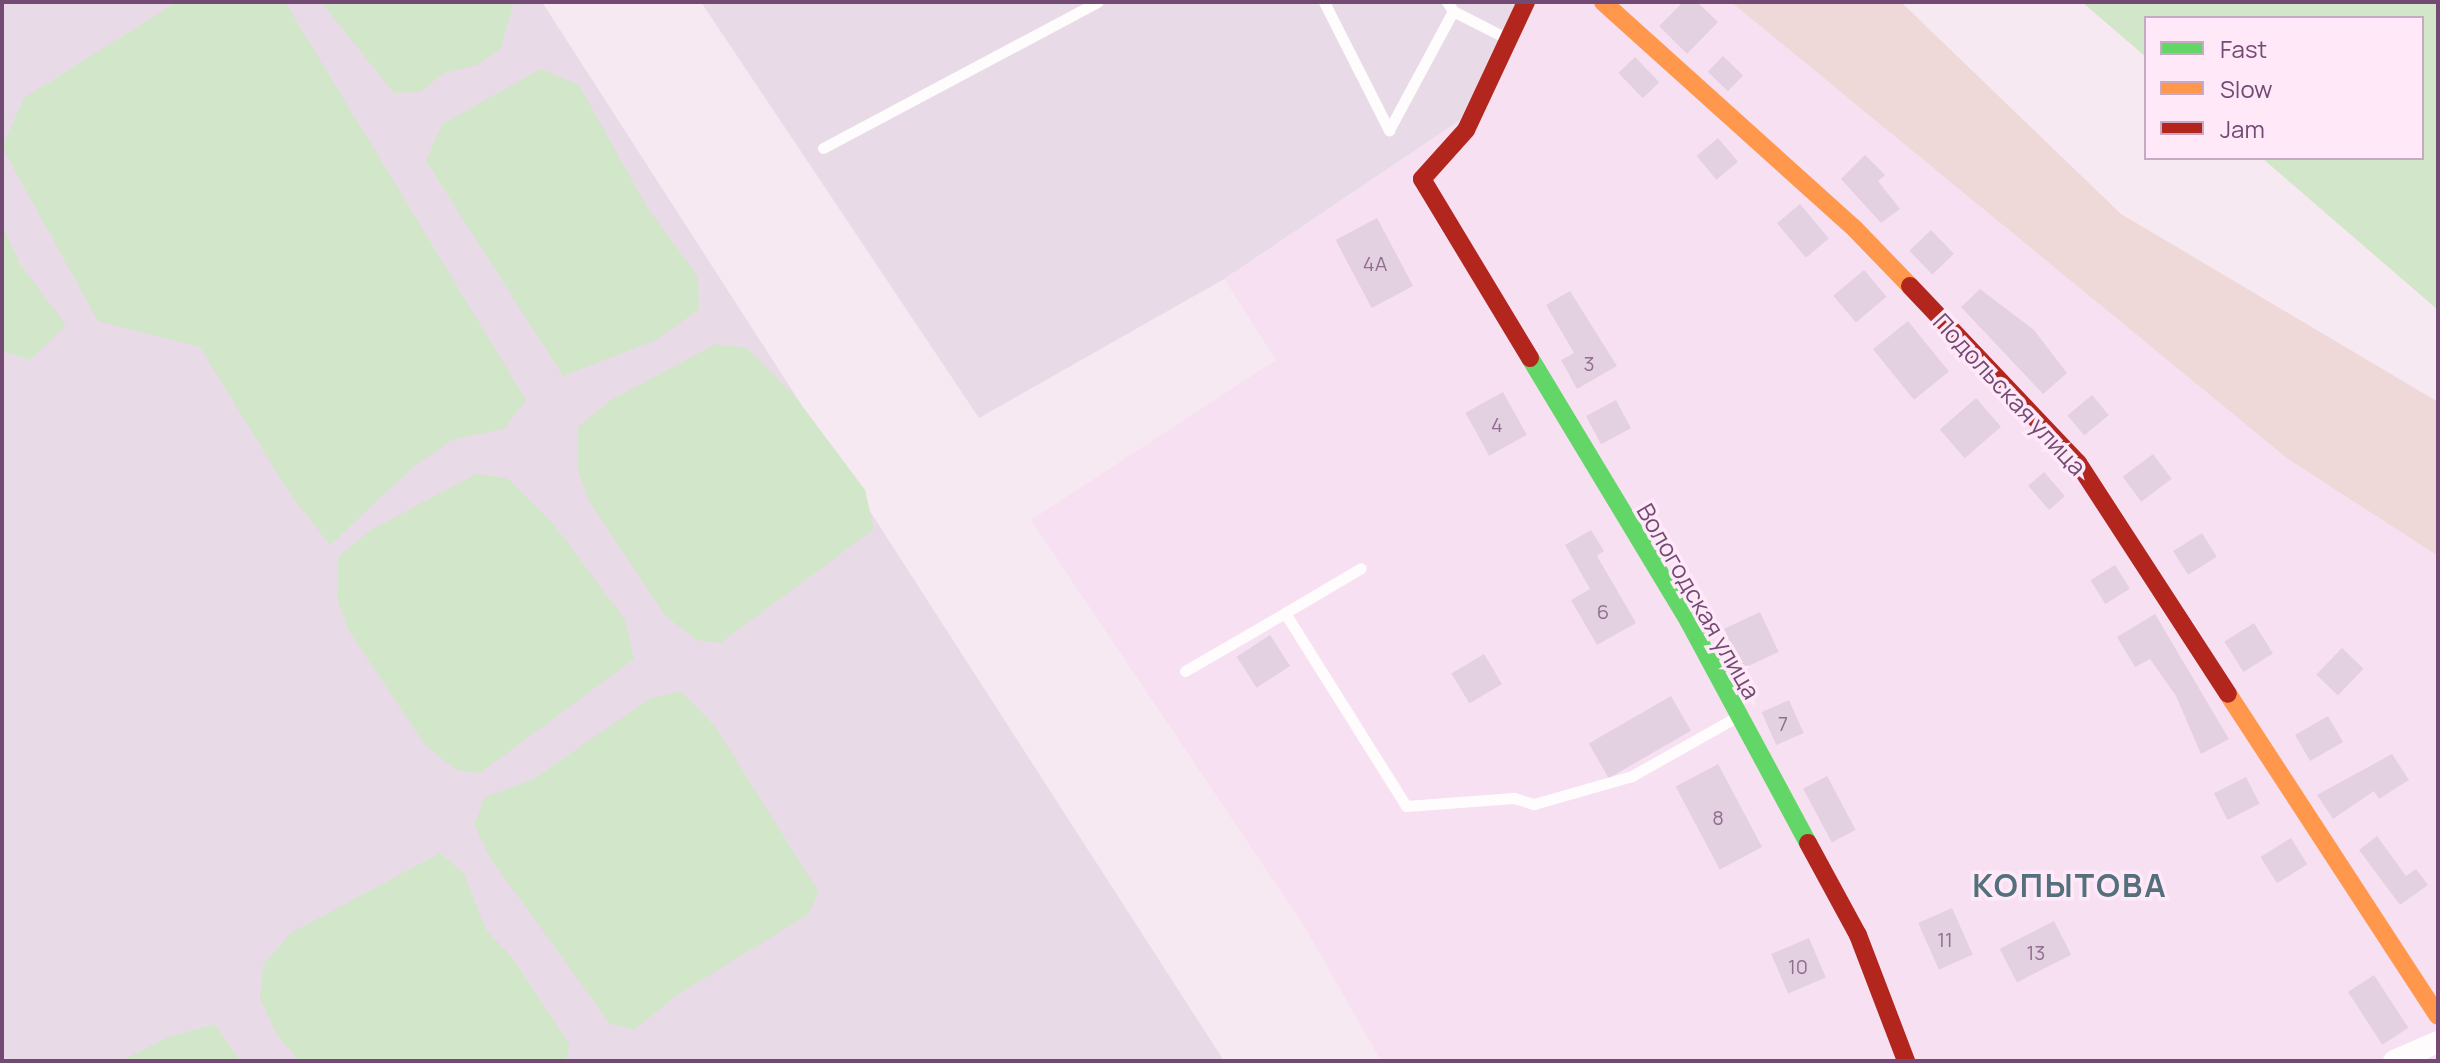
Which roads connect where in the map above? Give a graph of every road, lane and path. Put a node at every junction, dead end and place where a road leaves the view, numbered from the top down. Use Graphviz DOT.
graph roads {
  1 [pos="1098,2"];
  2 [pos="1324,2"];
  3 [pos="1526,2"];
  4 [pos="1603,2"];
  5 [pos="1450,7"];
  6 [pos="1509,39"];
  7 [pos="823,148"];
  8 [pos="1361,568"];
  9 [pos="1285,613"];
  10 [pos="1185,671"];
  11 [pos="1738,716"];
  12 [pos="2438,1016"];
  13 [pos="2438,1042"];
  14 [pos="1906,1061"];
  15 [pos="2394,1061"];
  1 -- 7 [label="lane"];
  2 -- 5 [label="lane"];
  3 -- 6 [label="street"];
  4 -- 12 [label="street, Подольская улица"];
  5 -- 6 [label="lane"];
  6 -- 11 [label="street, Вологодская улица"];
  8 -- 9 [label="lane"];
  9 -- 10 [label="lane"];
  9 -- 11 [label="lane"];
  11 -- 14 [label="street, Вологодская улица"];
  13 -- 15 [label="street"];
}
